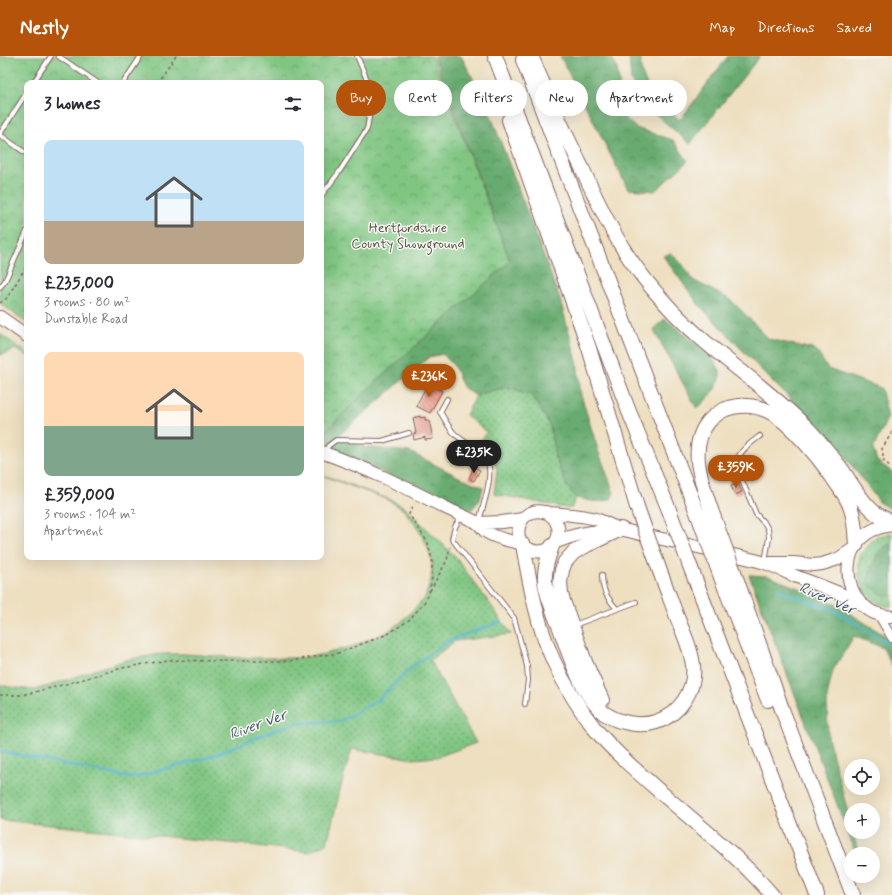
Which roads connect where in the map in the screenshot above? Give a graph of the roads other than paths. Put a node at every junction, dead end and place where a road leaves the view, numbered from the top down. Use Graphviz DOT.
graph roads {
  1 [pos="50,56"];
  2 [pos="58,56"];
  3 [pos="141,56"];
  4 [pos="357,56"];
  5 [pos="488,56"];
  6 [pos="495,56"];
  7 [pos="521,56"];
  8 [pos="531,56"];
  9 [pos="35,80"];
  10 [pos="94,80"];
  11 [pos="124,80"];
  12 [pos="24,97"];
  13 [pos="0,134"];
  14 [pos="24,152"];
  15 [pos="324,192"];
  16 [pos="24,238"];
  17 [pos="0,286"];
  18 [pos="0,317"];
  19 [pos="24,334"];
  20 [pos="447,399"];
  21 [pos="409,433"];
  22 [pos="760,436"];
  23 [pos="324,452"];
  24 [pos="324,453"];
  25 [pos="546,512"];
  26 [pos="461,516"];
  27 [pos="523,518"];
  28 [pos="478,523"];
  29 [pos="892,524"];
  30 [pos="621,529"];
  31 [pos="522,544"];
  32 [pos="554,544"];
  33 [pos="854,547"];
  34 [pos="765,562"];
  35 [pos="602,575"];
  36 [pos="727,575"];
  37 [pos="636,602"];
  38 [pos="862,605"];
  39 [pos="617,609"];
  40 [pos="878,614"];
  41 [pos="892,617"];
  42 [pos="571,626"];
  43 [pos="892,638"];
  44 [pos="525,704"];
  45 [pos="614,719"];
  46 [pos="772,895"];
  47 [pos="817,895"];
  48 [pos="846,895"];
  49 [pos="853,895"];
  1 -- 9 [label="lane"];
  2 -- 10 [label="lane"];
  3 -- 11 [label="lane"];
  4 -- 15 [label="lane"];
  5 -- 45 [label="highway, bridge"];
  6 -- 47 [label="highway, bridge"];
  7 -- 36 [label="highway, bridge"];
  8 -- 29 [label="highway"];
  12 -- 13 [label="lane"];
  13 -- 14 [label="lane"];
  16 -- 17 [label="lane"];
  18 -- 19 [label="main road"];
  20 -- 28 [label="lane"];
  21 -- 23 [label="lane"];
  22 -- 34 [label="lane"];
  24 -- 26 [label="main road"];
  25 -- 27 [label="main road"];
  25 -- 30 [label="main road"];
  25 -- 32 [label="main road"];
  26 -- 28 [label="main road"];
  26 -- 44 [label="lane"];
  27 -- 28 [label="main road"];
  27 -- 31 [label="main road"];
  28 -- 31 [label="main road"];
  29 -- 33 [label="main road"];
  30 -- 32 [label="main road"];
  30 -- 34 [label="main road"];
  30 -- 42 [label="highway"];
  31 -- 32 [label="main road"];
  31 -- 46 [label="highway"];
  32 -- 45 [label="highway"];
  33 -- 34 [label="main road"];
  33 -- 36 [label="highway, bridge"];
  33 -- 38 [label="main road"];
  34 -- 38 [label="main road"];
  35 -- 39 [label="lane"];
  36 -- 48 [label="highway"];
  36 -- 49 [label="highway"];
  37 -- 39 [label="lane"];
  38 -- 40 [label="main road"];
  39 -- 42 [label="lane"];
  40 -- 41 [label="main road"];
  40 -- 43 [label="street"];
  42 -- 45 [label="highway"];
}
